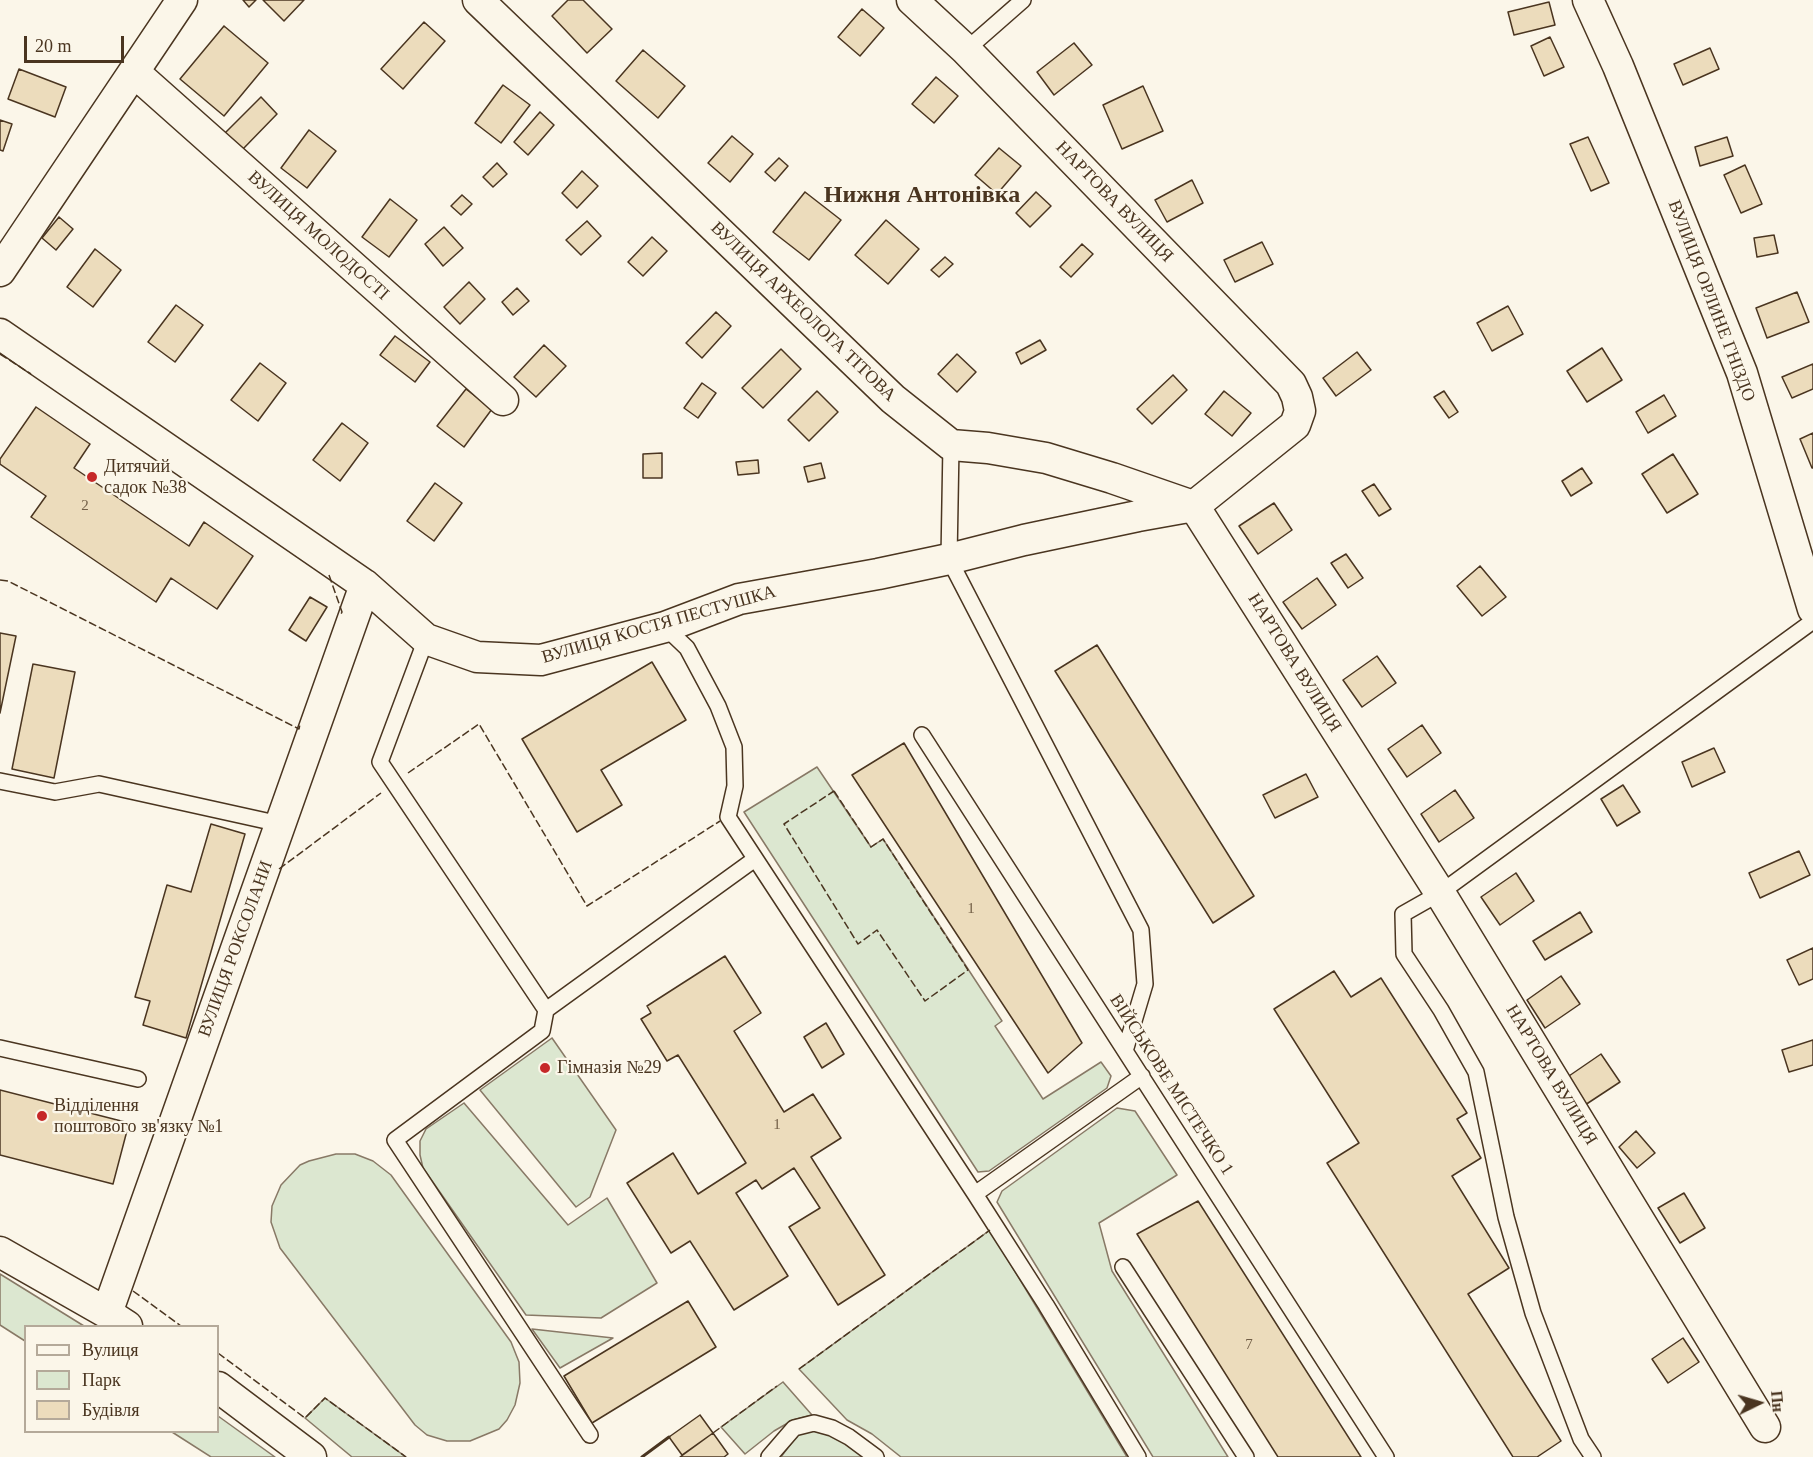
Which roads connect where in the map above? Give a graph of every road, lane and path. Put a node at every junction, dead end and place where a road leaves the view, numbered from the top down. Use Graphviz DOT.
graph roads {
  1 [pos="182,0"];
  2 [pos="478,0"];
  3 [pos="912,0"];
  4 [pos="1023,0"];
  5 [pos="1588,0"];
  6 [pos="966,50"];
  7 [pos="134,72"];
  8 [pos="0,271"];
  9 [pos="0,334"];
  10 [pos="503,400"];
  11 [pos="951,445"];
  12 [pos="1194,506"];
  13 [pos="949,559"];
  14 [pos="365,585"];
  15 [pos="1813,609"];
  16 [pos="1813,621"];
  17 [pos="665,627"];
  18 [pos="426,639"];
  19 [pos="922,735"];
  20 [pos="0,781"];
  21 [pos="280,824"];
  22 [pos="755,859"];
  23 [pos="1440,892"];
  24 [pos="546,1010"];
  25 [pos="0,1048"];
  26 [pos="1125,1051"];
  27 [pos="1142,1076"];
  28 [pos="138,1079"];
  29 [pos="975,1194"];
  30 [pos="0,1252"];
  31 [pos="1123,1267"];
  32 [pos="117,1320"];
  33 [pos="219,1388"];
  34 [pos="1765,1427"];
  35 [pos="590,1435"];
  36 [pos="311,1457"];
  37 [pos="769,1457"];
  38 [pos="876,1457"];
  39 [pos="1138,1457"];
  40 [pos="1246,1457"];
  41 [pos="1386,1457"];
  42 [pos="1593,1457"];
  1 -- 7 [label="street"];
  2 -- 11 [label="street, ВУЛИЦЯ АРХЕОЛОГА ТІТОВА"];
  3 -- 6 [label="street, НАРТОВА ВУЛИЦЯ"];
  4 -- 6 [label="lane"];
  5 -- 15 [label="street, ВУЛИЦЯ ОРЛИНЕ ГНІЗДО"];
  6 -- 12 [label="street, НАРТОВА ВУЛИЦЯ"];
  7 -- 8 [label="street"];
  7 -- 10 [label="street, ВУЛИЦЯ МОЛОДОСТІ"];
  9 -- 14 [label="street, ВУЛИЦЯ КОСТЯ ПЕСТУШКА"];
  11 -- 12 [label="street"];
  11 -- 13 [label="lane"];
  12 -- 13 [label="street, ВУЛИЦЯ КОСТЯ ПЕСТУШКА"];
  12 -- 23 [label="street, НАРТОВА ВУЛИЦЯ"];
  13 -- 17 [label="street, ВУЛИЦЯ КОСТЯ ПЕСТУШКА"];
  13 -- 26 [label="lane"];
  14 -- 18 [label="street, ВУЛИЦЯ КОСТЯ ПЕСТУШКА"];
  14 -- 21 [label="street, ВУЛИЦЯ РОКСОЛАНИ"];
  16 -- 23 [label="lane"];
  17 -- 18 [label="street, ВУЛИЦЯ КОСТЯ ПЕСТУШКА"];
  17 -- 22 [label="lane"];
  18 -- 24 [label="lane"];
  19 -- 26 [label="lane, ВІЙСЬКОВЕ МІСТЕЧКО 1"];
  20 -- 21 [label="lane"];
  21 -- 32 [label="street, ВУЛИЦЯ РОКСОЛАНИ"];
  22 -- 24 [label="lane"];
  22 -- 29 [label="lane"];
  23 -- 34 [label="street, НАРТОВА ВУЛИЦЯ"];
  23 -- 42 [label="lane"];
  24 -- 35 [label="lane"];
  25 -- 28 [label="lane"];
  26 -- 27 [label="lane, ВІЙСЬКОВЕ МІСТЕЧКО 1"];
  27 -- 29 [label="lane"];
  27 -- 41 [label="lane, ВІЙСЬКОВЕ МІСТЕЧКО 1"];
  29 -- 39 [label="lane"];
  30 -- 32 [label="street"];
  31 -- 40 [label="lane"];
  33 -- 36 [label="street"];
  37 -- 38 [label="lane"];
}
